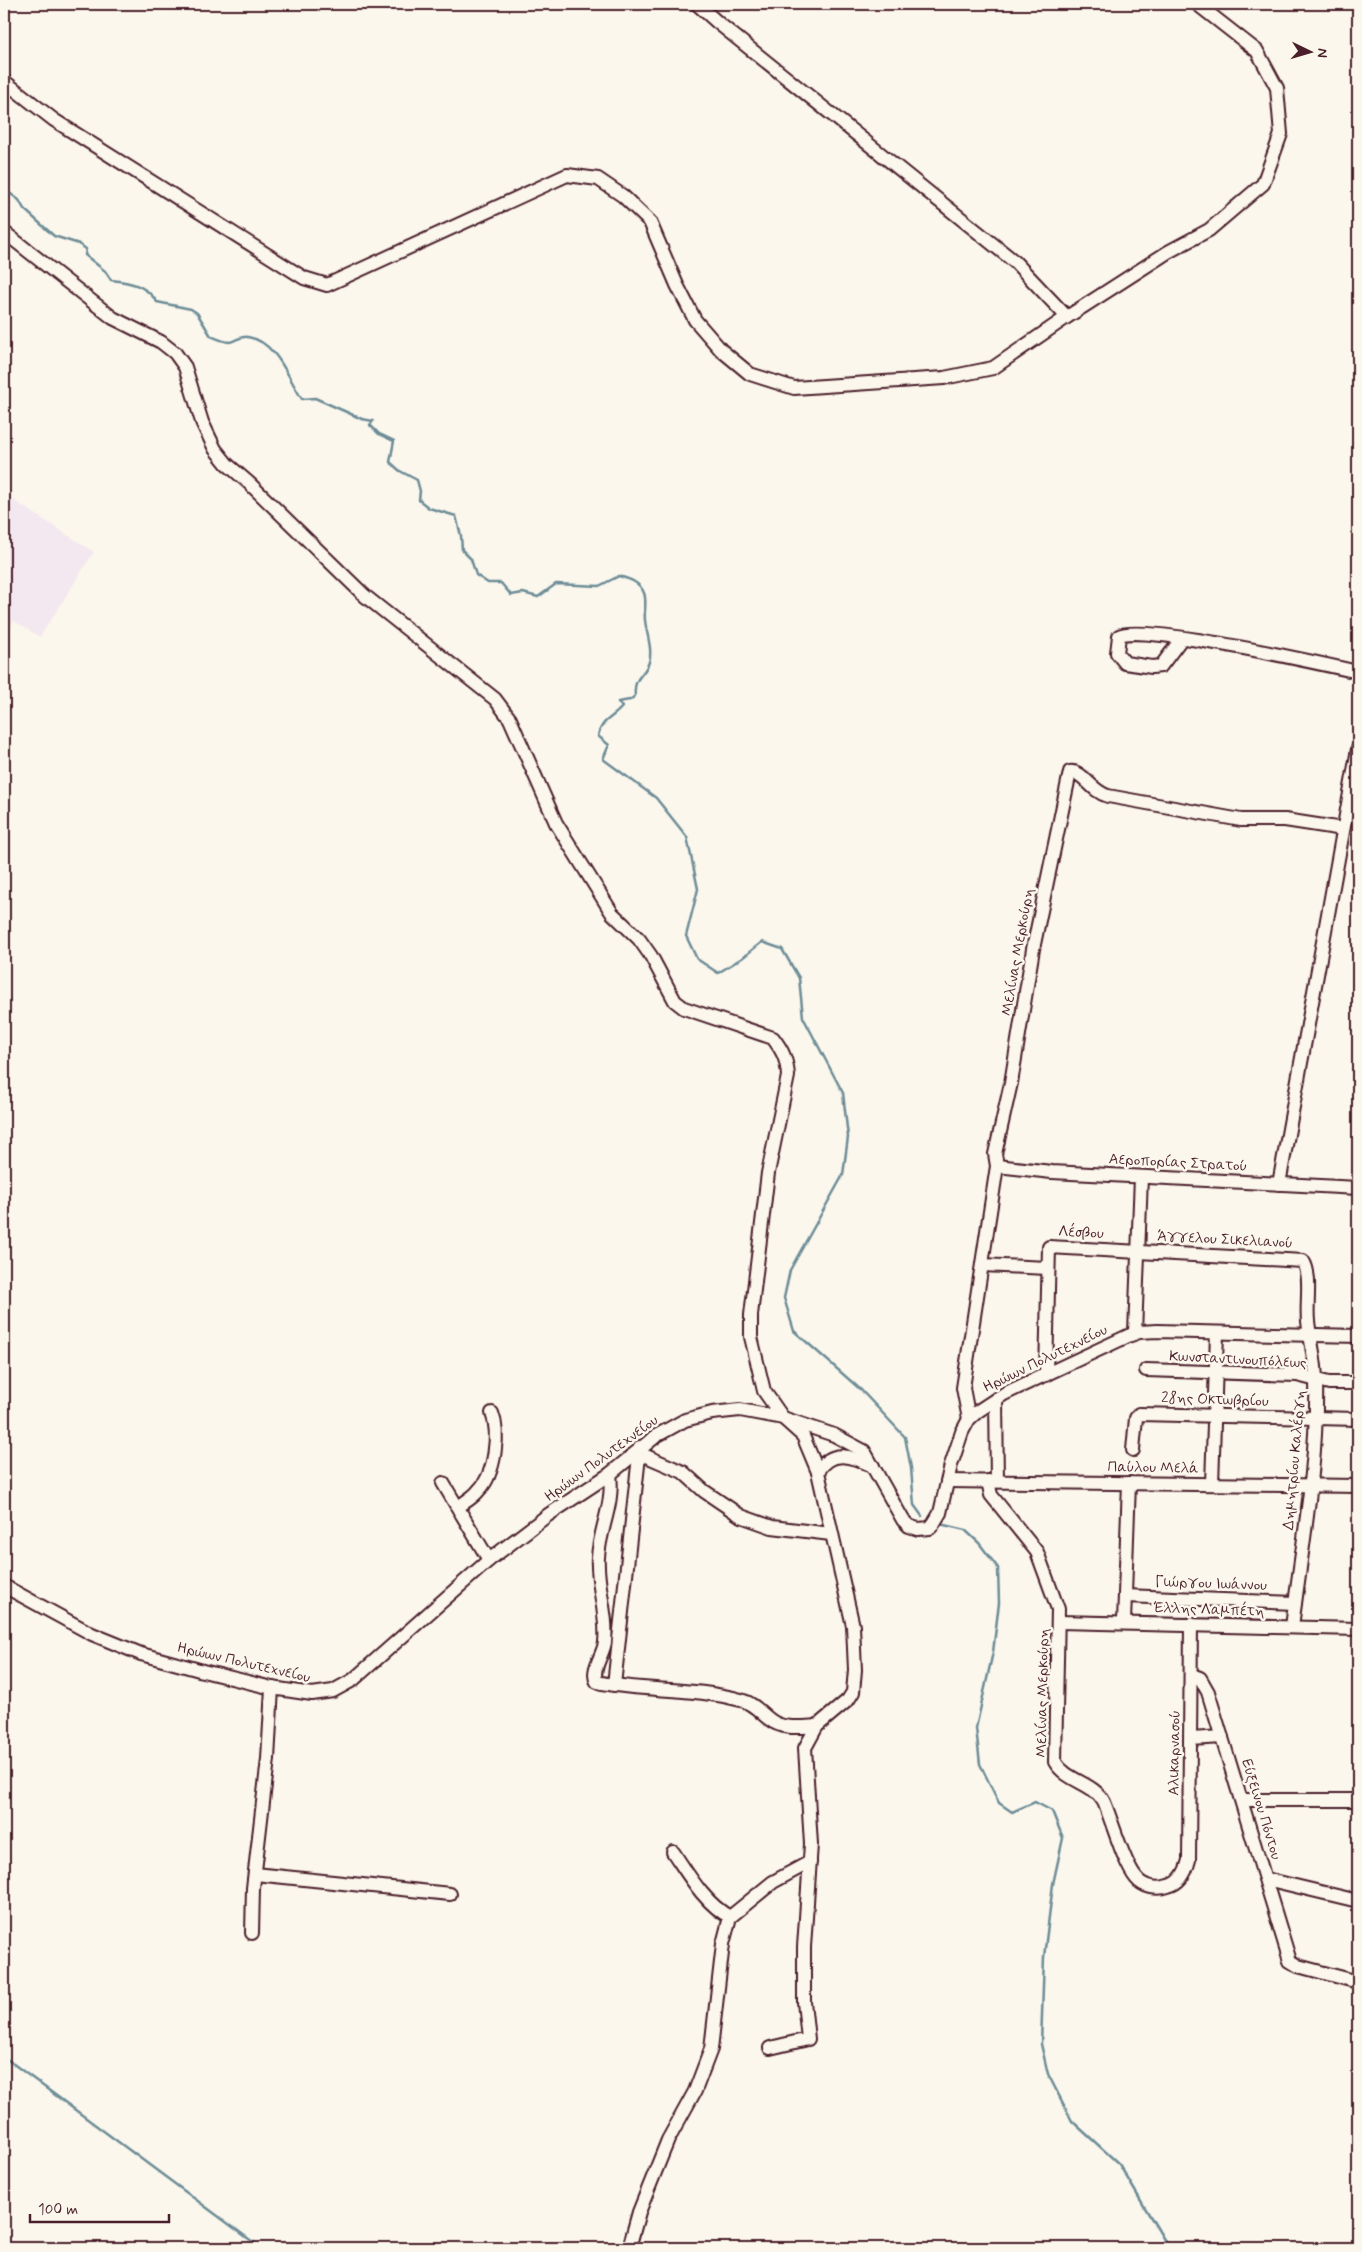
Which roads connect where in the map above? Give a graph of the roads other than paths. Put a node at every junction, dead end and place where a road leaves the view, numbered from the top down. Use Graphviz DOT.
graph roads {
  1 [pos="697,4"];
  2 [pos="1197,4"];
  3 [pos="4,81"];
  4 [pos="4,232"];
  5 [pos="1067,317"];
  6 [pos="1182,638"];
  7 [pos="1358,672"];
  8 [pos="1358,749"];
  9 [pos="1343,829"];
  10 [pos="997,1166"];
  11 [pos="1141,1177"];
  12 [pos="1279,1184"];
  13 [pos="1358,1188"];
  14 [pos="1138,1251"];
  15 [pos="982,1265"];
  16 [pos="1306,1266"];
  17 [pos="1048,1268"];
  18 [pos="1135,1333"];
  19 [pos="1217,1333"];
  20 [pos="1310,1335"];
  21 [pos="1358,1336"];
  22 [pos="1146,1370"];
  23 [pos="1216,1373"];
  24 [pos="1046,1375"];
  25 [pos="1316,1380"];
  26 [pos="1358,1382"];
  27 [pos="996,1399"];
  28 [pos="492,1413"];
  29 [pos="1214,1416"];
  30 [pos="783,1418"];
  31 [pos="1316,1418"];
  32 [pos="969,1419"];
  33 [pos="1358,1419"];
  34 [pos="1133,1450"];
  35 [pos="637,1452"];
  36 [pos="873,1466"];
  37 [pos="818,1472"];
  38 [pos="610,1474"];
  39 [pos="947,1481"];
  40 [pos="992,1481"];
  41 [pos="443,1483"];
  42 [pos="1129,1483"];
  43 [pos="1212,1484"];
  44 [pos="1311,1486"];
  45 [pos="1358,1486"];
  46 [pos="458,1507"];
  47 [pos="831,1534"];
  48 [pos="489,1560"];
  49 [pos="4,1586"];
  50 [pos="1125,1596"];
  51 [pos="1295,1603"];
  52 [pos="1059,1622"];
  53 [pos="1124,1622"];
  54 [pos="1191,1624"];
  55 [pos="1292,1627"];
  56 [pos="1358,1629"];
  57 [pos="1192,1675"];
  58 [pos="614,1685"];
  59 [pos="272,1688"];
  60 [pos="817,1726"];
  61 [pos="1222,1737"];
  62 [pos="1191,1739"];
  63 [pos="1242,1800"];
  64 [pos="1358,1800"];
  65 [pos="673,1852"];
  66 [pos="810,1862"];
  67 [pos="255,1874"];
  68 [pos="1266,1879"];
  69 [pos="1179,1880"];
  70 [pos="450,1894"];
  71 [pos="1358,1900"];
  72 [pos="730,1917"];
  73 [pos="252,1933"];
  74 [pos="1358,1982"];
  75 [pos="770,2048"];
  76 [pos="629,2248"];
  1 -- 5 [label="street"];
  2 -- 5 [label="street"];
  3 -- 5 [label="street"];
  4 -- 30 [label="street"];
  6 -- 6 [label="street"];
  6 -- 7 [label="street"];
  8 -- 9 [label="street"];
  9 -- 10 [label="street, Μελίνας Μερκούρη"];
  9 -- 12 [label="street"];
  10 -- 11 [label="street, Αεροπορίας Στρατού"];
  10 -- 15 [label="street, Μελίνας Μερκούρη"];
  11 -- 12 [label="street, Αεροπορίας Στρατού"];
  11 -- 14 [label="street"];
  12 -- 13 [label="street, Αεροπορίας Στρατού"];
  14 -- 16 [label="street, Άγγελου Σικελιανού"];
  14 -- 17 [label="street, Λέσβου"];
  14 -- 18 [label="street"];
  15 -- 17 [label="street"];
  15 -- 32 [label="street, Μελίνας Μερκούρη"];
  16 -- 20 [label="street, Δημητρίου Καλέργη"];
  17 -- 24 [label="street"];
  18 -- 19 [label="street, Ηρώων Πολυτεχνείου"];
  18 -- 24 [label="street, Ηρώων Πολυτεχνείου"];
  19 -- 20 [label="street, Ηρώων Πολυτεχνείου"];
  19 -- 23 [label="street"];
  20 -- 21 [label="street, Ηρώων Πολυτεχνείου"];
  20 -- 25 [label="street, Δημητρίου Καλέργη"];
  22 -- 23 [label="street, Κωνσταντινουπόλεως"];
  23 -- 25 [label="street, Κωνσταντινουπόλεως"];
  23 -- 29 [label="street"];
  24 -- 27 [label="street, Ηρώων Πολυτεχνείου"];
  25 -- 26 [label="street, Κωνσταντινουπόλεως"];
  25 -- 31 [label="street, Δημητρίου Καλέργη"];
  27 -- 32 [label="street, Ηρώων Πολυτεχνείου"];
  27 -- 40 [label="street, Μελίνας Μερκούρη"];
  28 -- 46 [label="street"];
  29 -- 31 [label="street, 28ης Οκτωβρίου"];
  29 -- 34 [label="street, 28ης Οκτωβρίου"];
  29 -- 43 [label="street"];
  30 -- 35 [label="street, Ηρώων Πολυτεχνείου"];
  30 -- 36 [label="street, Ηρώων Πολυτεχνείου"];
  30 -- 37 [label="street"];
  31 -- 33 [label="street, 28ης Οκτωβρίου"];
  31 -- 44 [label="street, Δημητρίου Καλέργη"];
  32 -- 39 [label="street, Ηρώων Πολυτεχνείου"];
  35 -- 38 [label="street, Ηρώων Πολυτεχνείου"];
  35 -- 47 [label="street"];
  35 -- 58 [label="street"];
  36 -- 37 [label="street"];
  36 -- 39 [label="street, Ηρώων Πολυτεχνείου"];
  37 -- 47 [label="street"];
  38 -- 48 [label="street, Ηρώων Πολυτεχνείου"];
  38 -- 58 [label="street"];
  39 -- 40 [label="street, Παύλου Μελά"];
  40 -- 42 [label="street, Παύλου Μελά"];
  40 -- 52 [label="street, Μελίνας Μερκούρη"];
  41 -- 46 [label="street"];
  42 -- 43 [label="street, Παύλου Μελά"];
  42 -- 50 [label="street"];
  43 -- 44 [label="street, Παύλου Μελά"];
  44 -- 45 [label="street, Παύλου Μελά"];
  44 -- 51 [label="street, Δημητρίου Καλέργη"];
  46 -- 48 [label="street"];
  47 -- 60 [label="street"];
  48 -- 59 [label="street, Ηρώων Πολυτεχνείου"];
  49 -- 59 [label="street, Ηρώων Πολυτεχνείου"];
  50 -- 51 [label="street, Γιώργου Ιωάννου"];
  50 -- 53 [label="street"];
  51 -- 55 [label="street, Δημητρίου Καλέργη"];
  52 -- 53 [label="street, Έλλης Λαμπέτη"];
  52 -- 69 [label="street, Μελίνας Μερκούρη"];
  53 -- 54 [label="street, Έλλης Λαμπέτη"];
  54 -- 55 [label="street, Έλλης Λαμπέτη"];
  54 -- 57 [label="street, Αλικαρνασού"];
  55 -- 56 [label="street, Έλλης Λαμπέτη"];
  57 -- 61 [label="street, Εύξεινου Πόντου"];
  57 -- 62 [label="street, Αλικαρνασού"];
  58 -- 60 [label="street"];
  59 -- 67 [label="street"];
  60 -- 66 [label="street"];
  61 -- 62 [label="street"];
  61 -- 63 [label="street, Εύξεινου Πόντου"];
  62 -- 69 [label="street, Αλικαρνασού"];
  63 -- 64 [label="street"];
  63 -- 68 [label="street, Εύξεινου Πόντου"];
  65 -- 72 [label="street"];
  66 -- 72 [label="street"];
  66 -- 75 [label="street"];
  67 -- 70 [label="street"];
  67 -- 73 [label="street"];
  68 -- 71 [label="street"];
  68 -- 74 [label="street, Εύξεινου Πόντου"];
  72 -- 76 [label="street"];
}
